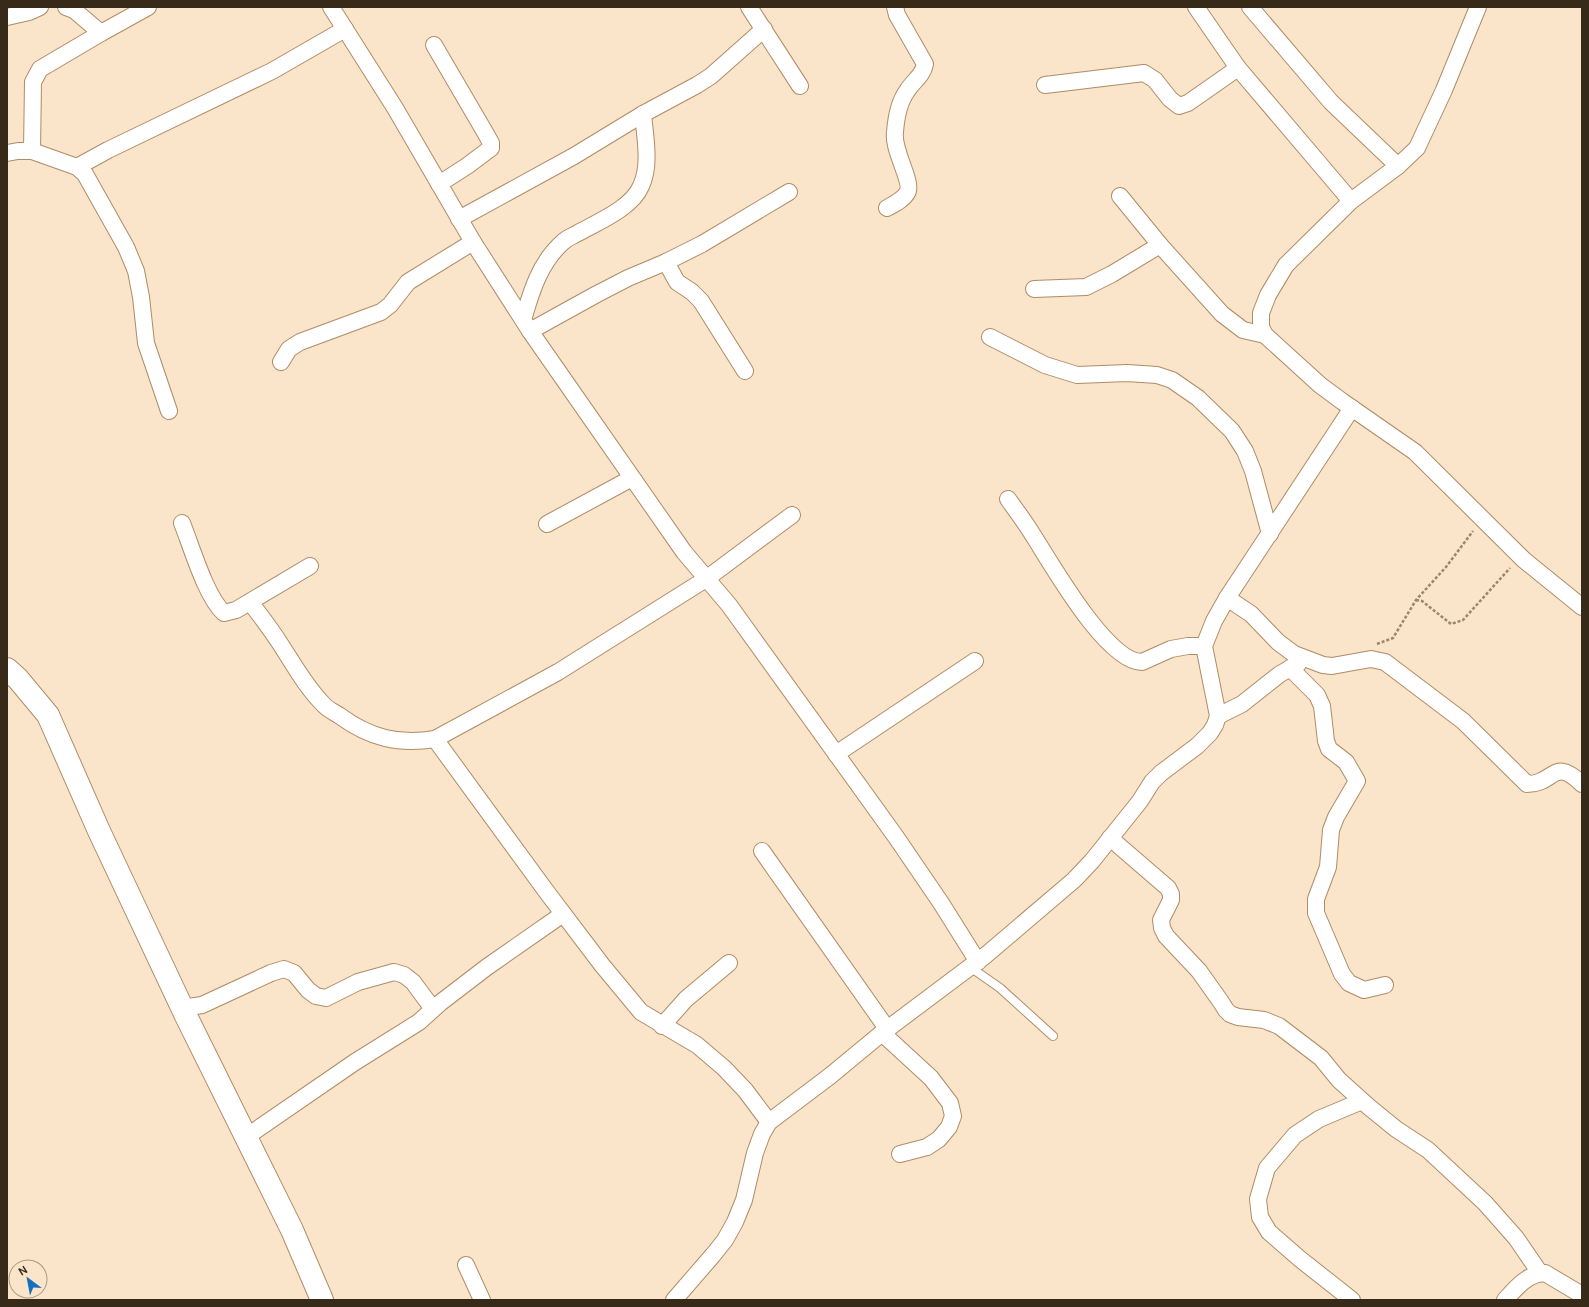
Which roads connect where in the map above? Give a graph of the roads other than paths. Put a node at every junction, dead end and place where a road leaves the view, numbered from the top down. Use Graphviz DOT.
graph roads {
  1 [pos="40,7"];
  2 [pos="66,7"];
  3 [pos="148,7"];
  4 [pos="331,7"];
  5 [pos="749,7"];
  6 [pos="895,7"];
  7 [pos="1196,7"];
  8 [pos="1250,7"];
  9 [pos="1478,7"];
  10 [pos="7,16"];
  11 [pos="345,29"];
  12 [pos="764,30"];
  13 [pos="100,33"];
  14 [pos="434,45"];
  15 [pos="1238,68"];
  16 [pos="1045,85"];
  17 [pos="800,86"];
  18 [pos="644,114"];
  19 [pos="32,152"];
  20 [pos="7,153"];
  21 [pos="1398,166"];
  22 [pos="77,167"];
  23 [pos="439,184"];
  24 [pos="789,192"];
  25 [pos="1120,196"];
  26 [pos="1350,201"];
  27 [pos="888,208"];
  28 [pos="459,219"];
  29 [pos="473,242"];
  30 [pos="1160,245"];
  31 [pos="666,262"];
  32 [pos="1034,289"];
  33 [pos="527,325"];
  34 [pos="1265,335"];
  35 [pos="990,337"];
  36 [pos="281,362"];
  37 [pos="745,371"];
  38 [pos="1352,408"];
  39 [pos="169,411"];
  40 [pos="632,478"];
  41 [pos="1008,499"];
  42 [pos="792,515"];
  43 [pos="182,524"];
  44 [pos="547,524"];
  45 [pos="1270,534"];
  46 [pos="310,566"];
  47 [pos="706,579"];
  48 [pos="1226,598"];
  49 [pos="250,602"];
  50 [pos="1582,607"];
  51 [pos="1204,646"];
  52 [pos="1309,659"];
  53 [pos="976,661"];
  54 [pos="1290,668"];
  55 [pos="7,669"];
  56 [pos="1218,716"];
  57 [pos="435,739"];
  58 [pos="836,754"];
  59 [pos="1582,784"];
  60 [pos="1110,838"];
  61 [pos="762,851"];
  62 [pos="563,914"];
  63 [pos="729,963"];
  64 [pos="974,965"];
  65 [pos="1386,985"];
  66 [pos="182,1008"];
  67 [pos="433,1009"];
  68 [pos="662,1026"];
  69 [pos="885,1031"];
  70 [pos="1053,1036"];
  71 [pos="1362,1101"];
  72 [pos="770,1122"];
  73 [pos="246,1137"];
  74 [pos="900,1154"];
  75 [pos="466,1265"];
  76 [pos="1540,1273"];
  77 [pos="1582,1295"];
  78 [pos="322,1300"];
  79 [pos="482,1300"];
  80 [pos="674,1300"];
  81 [pos="1352,1300"];
  82 [pos="1504,1300"];
  1 -- 10 [label="street"];
  2 -- 13 [label="street"];
  3 -- 13 [label="street"];
  4 -- 11 [label="street"];
  5 -- 12 [label="street"];
  6 -- 27 [label="street"];
  7 -- 15 [label="street"];
  8 -- 21 [label="street"];
  9 -- 21 [label="street"];
  11 -- 22 [label="street"];
  11 -- 23 [label="street"];
  12 -- 17 [label="street"];
  12 -- 18 [label="street"];
  13 -- 19 [label="street"];
  14 -- 23 [label="street"];
  15 -- 16 [label="street"];
  15 -- 26 [label="street"];
  18 -- 28 [label="street"];
  18 -- 33 [label="street"];
  19 -- 20 [label="street"];
  19 -- 22 [label="street"];
  21 -- 26 [label="street"];
  22 -- 39 [label="street"];
  23 -- 28 [label="street"];
  24 -- 31 [label="street"];
  25 -- 30 [label="street"];
  26 -- 34 [label="street"];
  28 -- 29 [label="street"];
  29 -- 33 [label="street"];
  29 -- 36 [label="street"];
  30 -- 32 [label="street"];
  30 -- 34 [label="street"];
  31 -- 33 [label="street"];
  31 -- 37 [label="street"];
  33 -- 40 [label="street"];
  34 -- 38 [label="street"];
  35 -- 45 [label="street"];
  38 -- 45 [label="street"];
  38 -- 50 [label="street"];
  40 -- 44 [label="street"];
  40 -- 47 [label="street"];
  41 -- 51 [label="street"];
  42 -- 47 [label="street"];
  43 -- 49 [label="street"];
  45 -- 48 [label="street"];
  46 -- 49 [label="street"];
  47 -- 57 [label="street"];
  47 -- 58 [label="street"];
  48 -- 51 [label="street"];
  48 -- 52 [label="street"];
  49 -- 57 [label="street"];
  51 -- 56 [label="street"];
  52 -- 54 [label="street"];
  52 -- 59 [label="street"];
  53 -- 58 [label="street"];
  54 -- 56 [label="street"];
  54 -- 65 [label="street"];
  55 -- 66 [label="main road"];
  56 -- 60 [label="street"];
  57 -- 62 [label="street"];
  58 -- 64 [label="street"];
  60 -- 64 [label="street"];
  60 -- 71 [label="street"];
  61 -- 69 [label="street"];
  62 -- 67 [label="street"];
  62 -- 68 [label="street"];
  63 -- 68 [label="street"];
  64 -- 69 [label="street"];
  64 -- 70 [label="lane"];
  66 -- 67 [label="street"];
  66 -- 73 [label="main road"];
  67 -- 73 [label="street"];
  68 -- 72 [label="street"];
  69 -- 72 [label="street"];
  69 -- 74 [label="street"];
  71 -- 76 [label="street"];
  71 -- 81 [label="street"];
  72 -- 80 [label="street"];
  73 -- 78 [label="main road"];
  75 -- 79 [label="street"];
  76 -- 77 [label="street"];
  76 -- 82 [label="street"];
}
